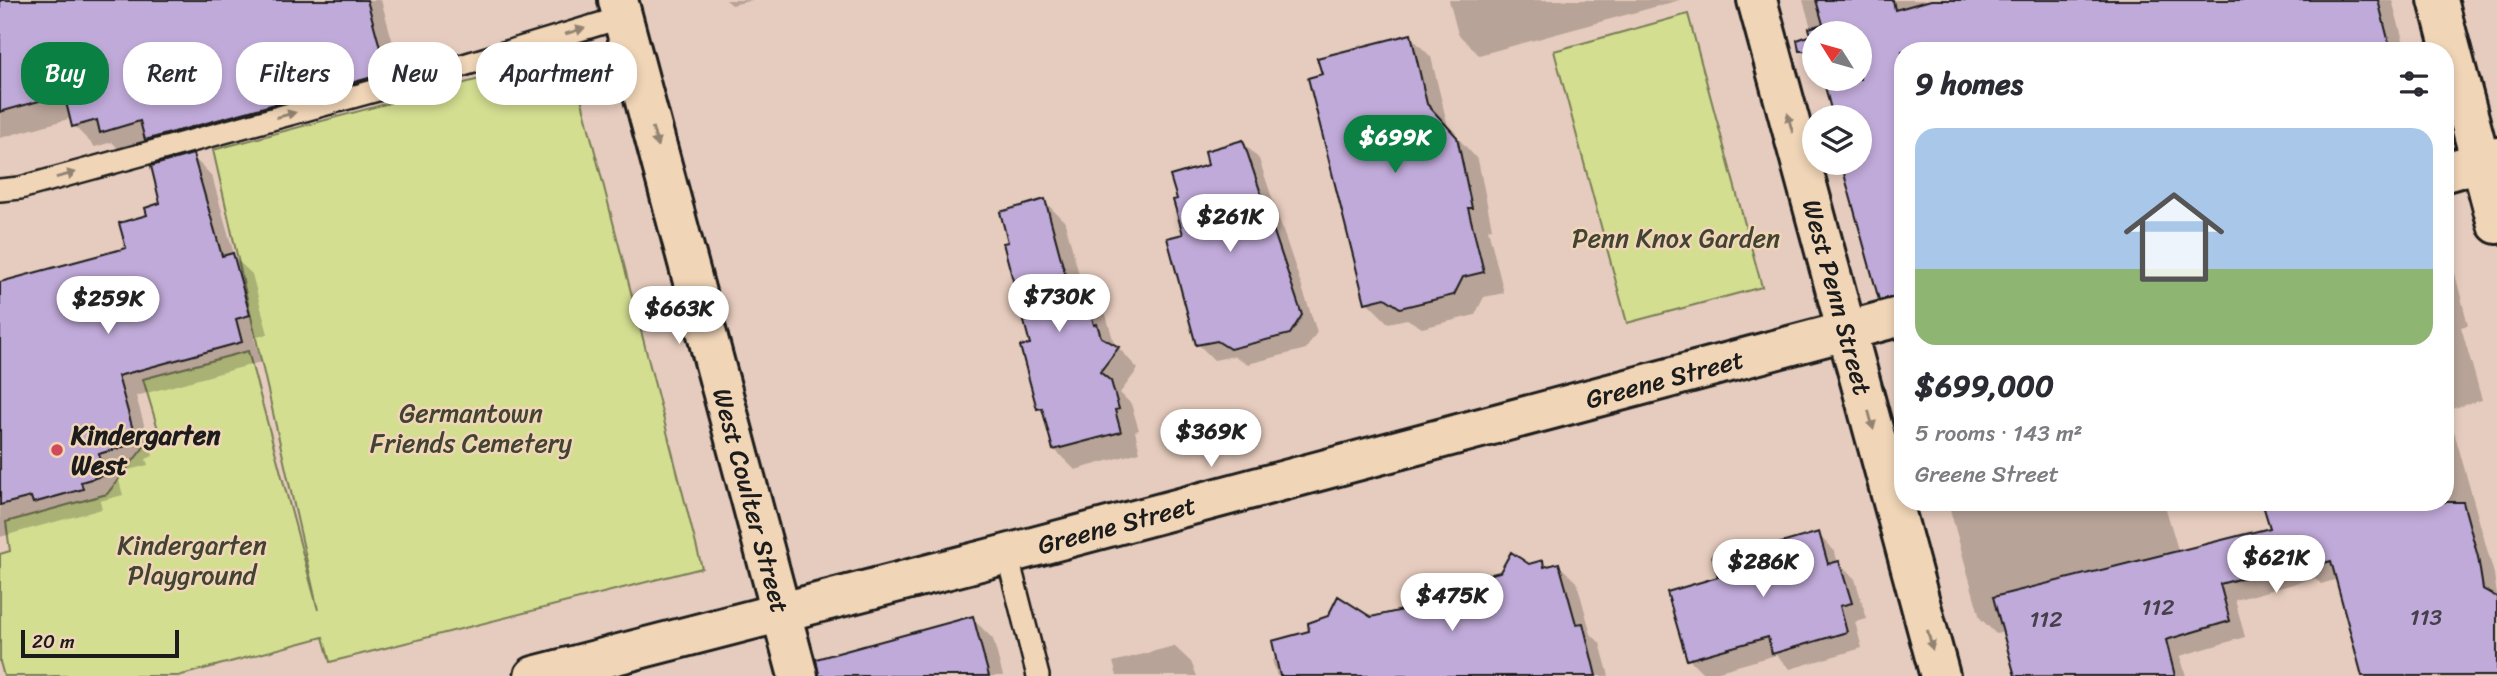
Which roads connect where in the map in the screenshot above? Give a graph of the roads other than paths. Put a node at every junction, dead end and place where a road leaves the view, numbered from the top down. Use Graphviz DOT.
graph roads {
  1 [pos="1757,0"];
  2 [pos="2438,0"];
  3 [pos="620,8"];
  4 [pos="2451,42"];
  5 [pos="2454,50"];
  6 [pos="2489,160"];
  7 [pos="2454,170"];
  8 [pos="0,190"];
  9 [pos="2497,224"];
  10 [pos="1894,318"];
  11 [pos="1847,330"];
  12 [pos="1894,505"];
  13 [pos="1896,511"];
  14 [pos="1007,554"];
  15 [pos="781,611"];
  16 [pos="534,676"];
  17 [pos="798,676"];
  18 [pos="1038,676"];
  19 [pos="1940,676"];
  11 -- 1 [label="street, West Penn Street, one-way"];
  2 -- 4 [label="street"];
  8 -- 3 [label="lane, one-way"];
  3 -- 15 [label="street, West Coulter Street, one-way"];
  5 -- 6 [label="street"];
  6 -- 7 [label="street"];
  6 -- 9 [label="street"];
  10 -- 11 [label="street, Greene Street"];
  11 -- 12 [label="street, West Penn Street, one-way"];
  11 -- 14 [label="street, Greene Street"];
  13 -- 19 [label="street, West Penn Street, one-way"];
  14 -- 15 [label="street, Greene Street"];
  14 -- 18 [label="lane"];
  15 -- 16 [label="street, Greene Street"];
  15 -- 17 [label="street, West Coulter Street"];
}
